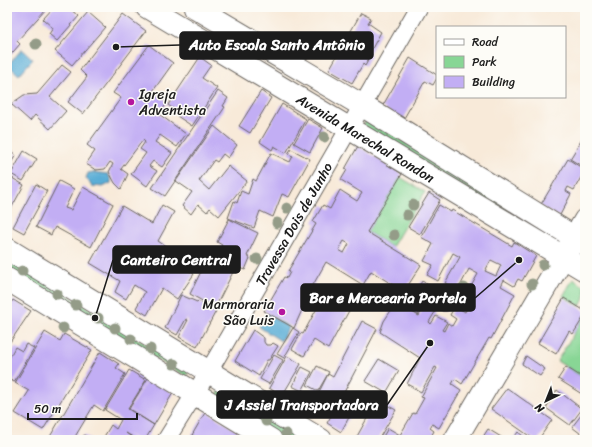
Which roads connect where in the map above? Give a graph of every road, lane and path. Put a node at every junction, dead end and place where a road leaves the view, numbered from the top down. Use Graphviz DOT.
graph roads {
  1 [pos="147,7"];
  2 [pos="195,7"];
  3 [pos="419,7"];
  4 [pos="363,106"];
  5 [pos="349,127"];
  6 [pos="582,234"];
  7 [pos="7,249"];
  8 [pos="564,257"];
  9 [pos="585,270"];
  10 [pos="7,279"];
  11 [pos="209,371"];
  12 [pos="196,393"];
  13 [pos="166,440"];
  14 [pos="271,440"];
  15 [pos="321,440"];
  16 [pos="456,440"];
  1 -- 5 [label="street, Avenida Marechal Rondon"];
  2 -- 4 [label="street, Avenida Marechal Rondon"];
  3 -- 4 [label="street, Travessa Dois de Junho"];
  4 -- 5 [label="street, Travessa Dois de Junho"];
  4 -- 6 [label="street, Avenida Marechal Rondon"];
  5 -- 8 [label="street, Avenida Marechal Rondon"];
  5 -- 11 [label="street, Travessa Dois de Junho"];
  6 -- 8 [label="street"];
  7 -- 11 [label="street"];
  8 -- 9 [label="street, Avenida Marechal Rondon"];
  8 -- 16 [label="street"];
  10 -- 12 [label="street"];
  11 -- 12 [label="street, Travessa Dois de Junho"];
  11 -- 15 [label="street"];
  12 -- 13 [label="street, Travessa Dois de Junho"];
  12 -- 14 [label="street"];
}
